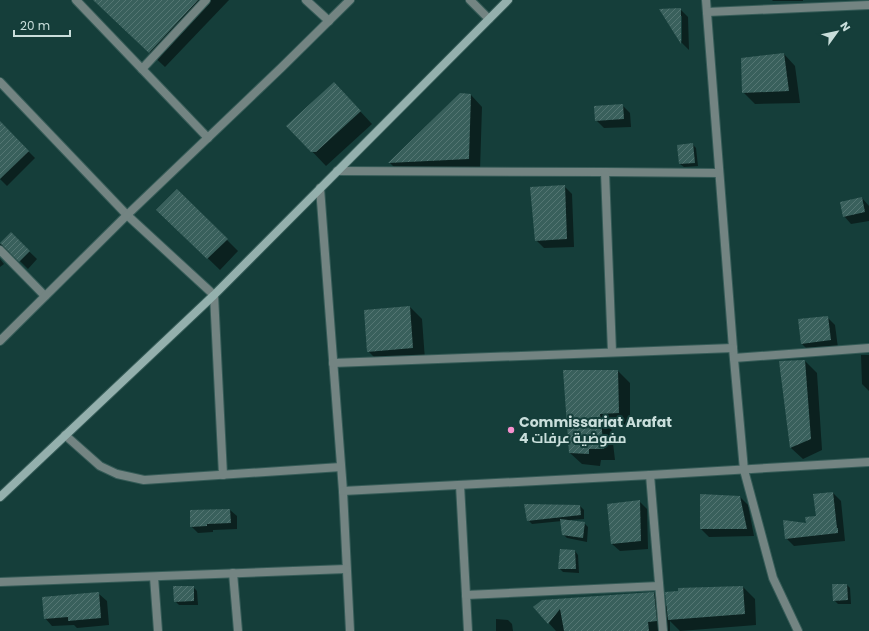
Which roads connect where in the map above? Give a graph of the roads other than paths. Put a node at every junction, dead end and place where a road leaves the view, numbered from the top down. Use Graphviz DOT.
graph roads {
  1 [pos="76,0"];
  2 [pos="206,0"];
  3 [pos="306,0"];
  4 [pos="350,0"];
  5 [pos="470,0"];
  6 [pos="508,0"];
  7 [pos="706,0"];
  8 [pos="869,5"];
  9 [pos="707,12"];
  10 [pos="489,19"];
  11 [pos="329,21"];
  12 [pos="142,69"];
  13 [pos="0,82"];
  14 [pos="208,138"];
  15 [pos="337,171"];
  16 [pos="604,172"];
  17 [pos="719,173"];
  18 [pos="320,188"];
  19 [pos="127,215"];
  20 [pos="0,250"];
  21 [pos="214,295"];
  22 [pos="45,296"];
  23 [pos="0,341"];
  24 [pos="733,348"];
  25 [pos="869,348"];
  26 [pos="612,352"];
  27 [pos="734,358"];
  28 [pos="333,364"];
  29 [pos="65,435"];
  30 [pos="869,462"];
  31 [pos="341,467"];
  32 [pos="744,470"];
  33 [pos="223,475"];
  34 [pos="650,475"];
  35 [pos="460,485"];
  36 [pos="343,491"];
  37 [pos="0,497"];
  38 [pos="346,569"];
  39 [pos="233,573"];
  40 [pos="154,577"];
  41 [pos="0,582"];
  42 [pos="659,586"];
  43 [pos="466,595"];
  44 [pos="158,631"];
  45 [pos="238,631"];
  46 [pos="350,631"];
  47 [pos="468,631"];
  48 [pos="663,631"];
  49 [pos="798,631"];
  1 -- 12 [label="street"];
  2 -- 12 [label="street"];
  3 -- 11 [label="street"];
  4 -- 11 [label="street"];
  5 -- 10 [label="street"];
  6 -- 10 [label="street"];
  7 -- 9 [label="street"];
  8 -- 9 [label="street"];
  9 -- 17 [label="street"];
  10 -- 15 [label="street"];
  11 -- 14 [label="street"];
  12 -- 14 [label="street"];
  13 -- 19 [label="street"];
  14 -- 19 [label="street"];
  15 -- 16 [label="street"];
  15 -- 18 [label="street"];
  16 -- 17 [label="street"];
  16 -- 26 [label="street"];
  17 -- 24 [label="street"];
  18 -- 21 [label="street"];
  18 -- 28 [label="street"];
  19 -- 21 [label="street"];
  19 -- 22 [label="street"];
  20 -- 22 [label="street"];
  21 -- 29 [label="street"];
  21 -- 33 [label="street"];
  22 -- 23 [label="street"];
  24 -- 26 [label="street"];
  24 -- 27 [label="street"];
  25 -- 27 [label="street"];
  26 -- 28 [label="street"];
  27 -- 32 [label="street"];
  28 -- 31 [label="street"];
  29 -- 33 [label="street"];
  29 -- 37 [label="street"];
  30 -- 32 [label="street"];
  31 -- 33 [label="street"];
  31 -- 36 [label="street"];
  32 -- 34 [label="street"];
  32 -- 49 [label="street"];
  34 -- 35 [label="street"];
  34 -- 42 [label="street"];
  35 -- 36 [label="street"];
  35 -- 43 [label="street"];
  36 -- 38 [label="street"];
  38 -- 39 [label="street"];
  38 -- 46 [label="street"];
  39 -- 40 [label="street"];
  39 -- 45 [label="street"];
  40 -- 41 [label="street"];
  40 -- 44 [label="street"];
  42 -- 43 [label="street"];
  42 -- 48 [label="street"];
  43 -- 47 [label="street"];
}
